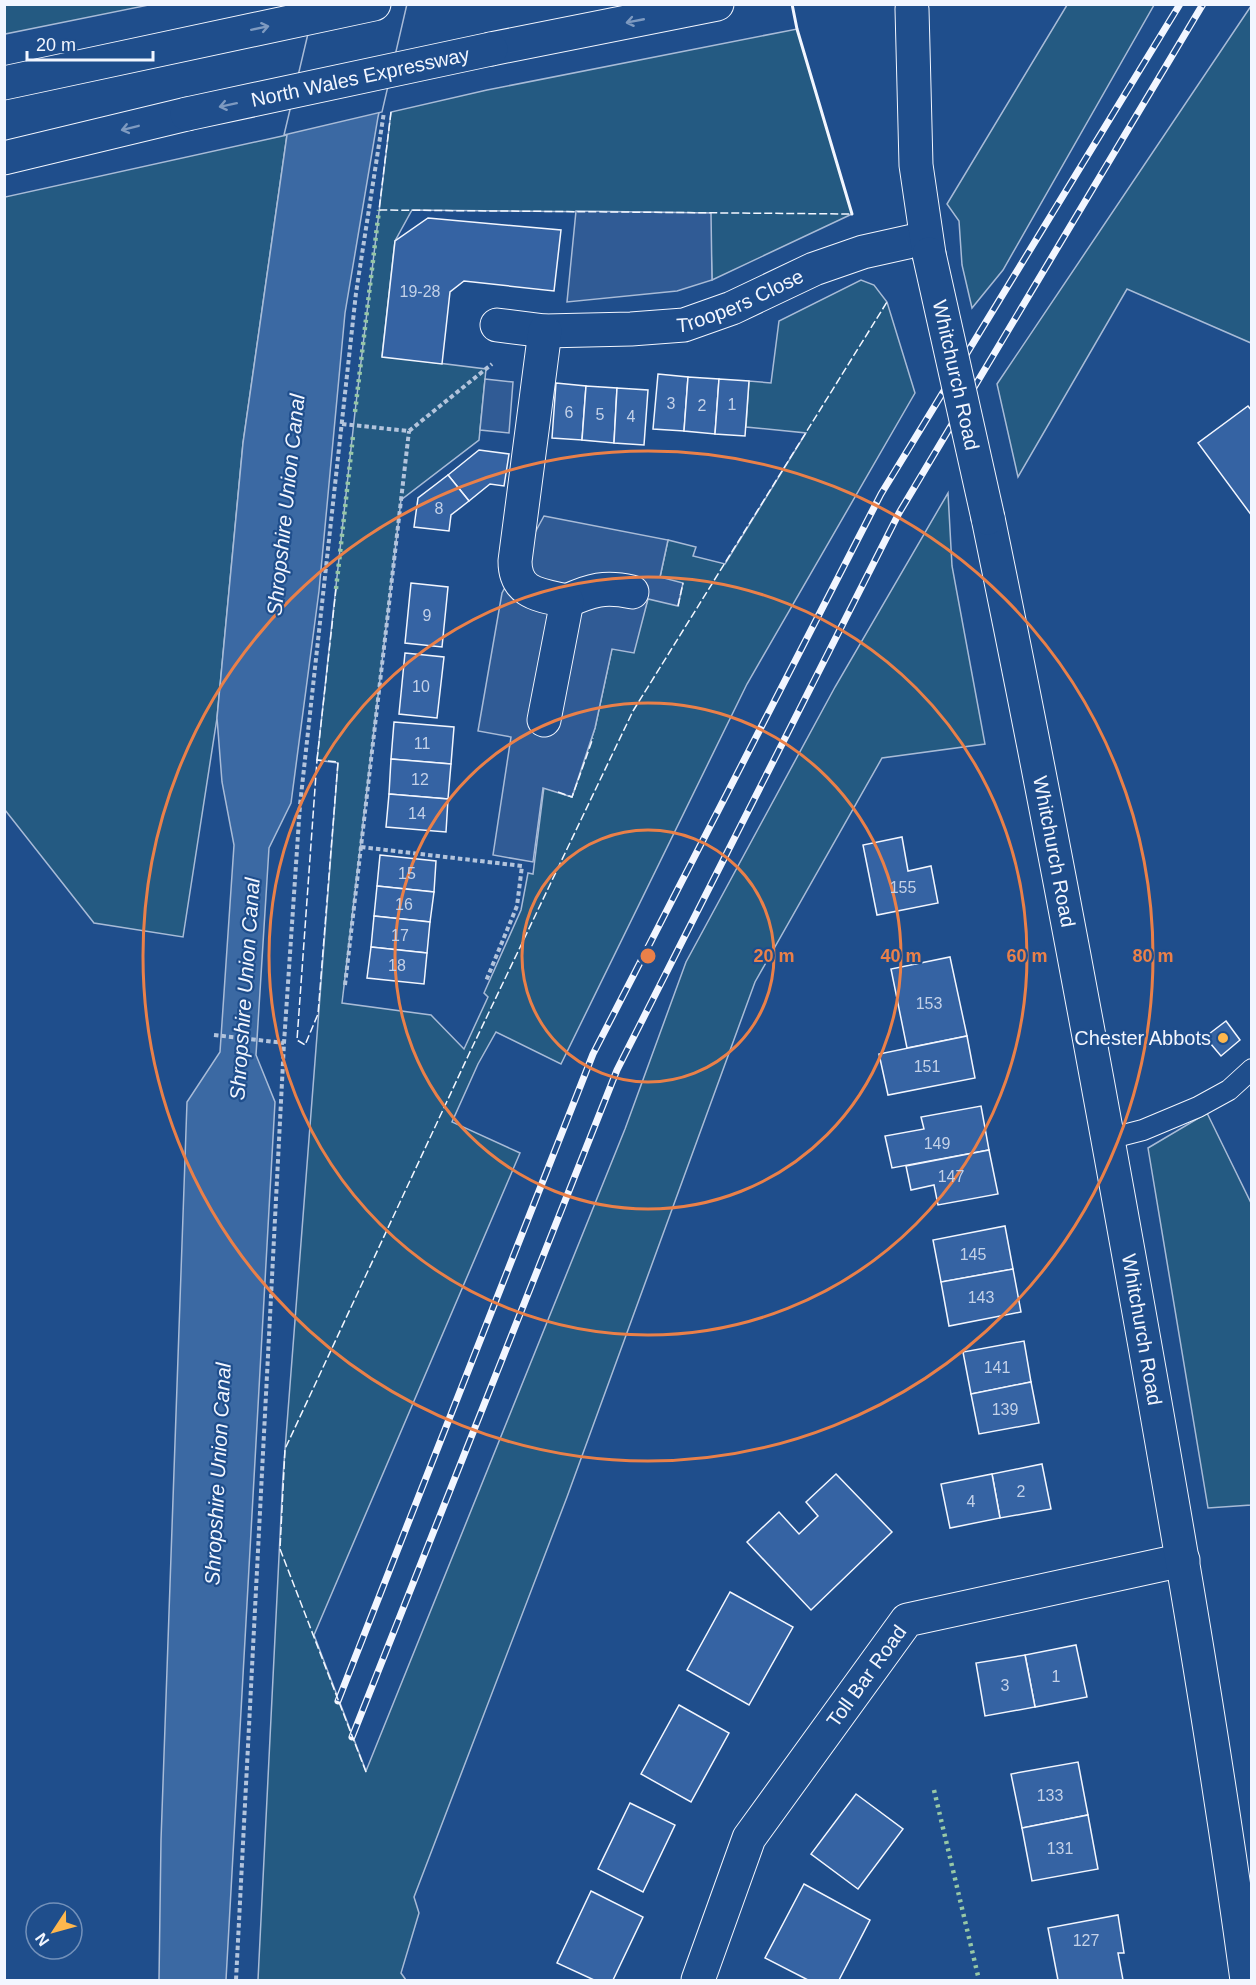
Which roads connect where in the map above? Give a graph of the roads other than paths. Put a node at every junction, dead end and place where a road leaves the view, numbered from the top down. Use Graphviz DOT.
graph roads {
  1 [pos="374,4"];
  2 [pos="715,5"];
  3 [pos="912,9"];
  4 [pos="4,82"];
  5 [pos="4,158"];
  6 [pos="928,246"];
  7 [pos="497,325"];
  8 [pos="540,331"];
  9 [pos="632,592"];
  10 [pos="567,601"];
  11 [pos="544,720"];
  12 [pos="1251,1069"];
  13 [pos="1108,1139"];
  14 [pos="1183,1560"];
  15 [pos="698,1980"];
  16 [pos="1247,1980"];
  4 -- 1 [label="main road, one-way"];
  2 -- 5 [label="main road, North Wales Expressway, one-way, bridge"];
  3 -- 6 [label="main road, Whitchurch Road"];
  6 -- 8 [label="main road, Troopers Close"];
  6 -- 13 [label="main road, Whitchurch Road, bridge"];
  7 -- 8 [label="main road, Troopers Close"];
  8 -- 10 [label="main road"];
  9 -- 10 [label="main road"];
  10 -- 11 [label="main road"];
  12 -- 13 [label="lane"];
  13 -- 14 [label="main road, Whitchurch Road"];
  14 -- 15 [label="main road, Toll Bar Road"];
  14 -- 16 [label="main road, Whitchurch Road"];
}
